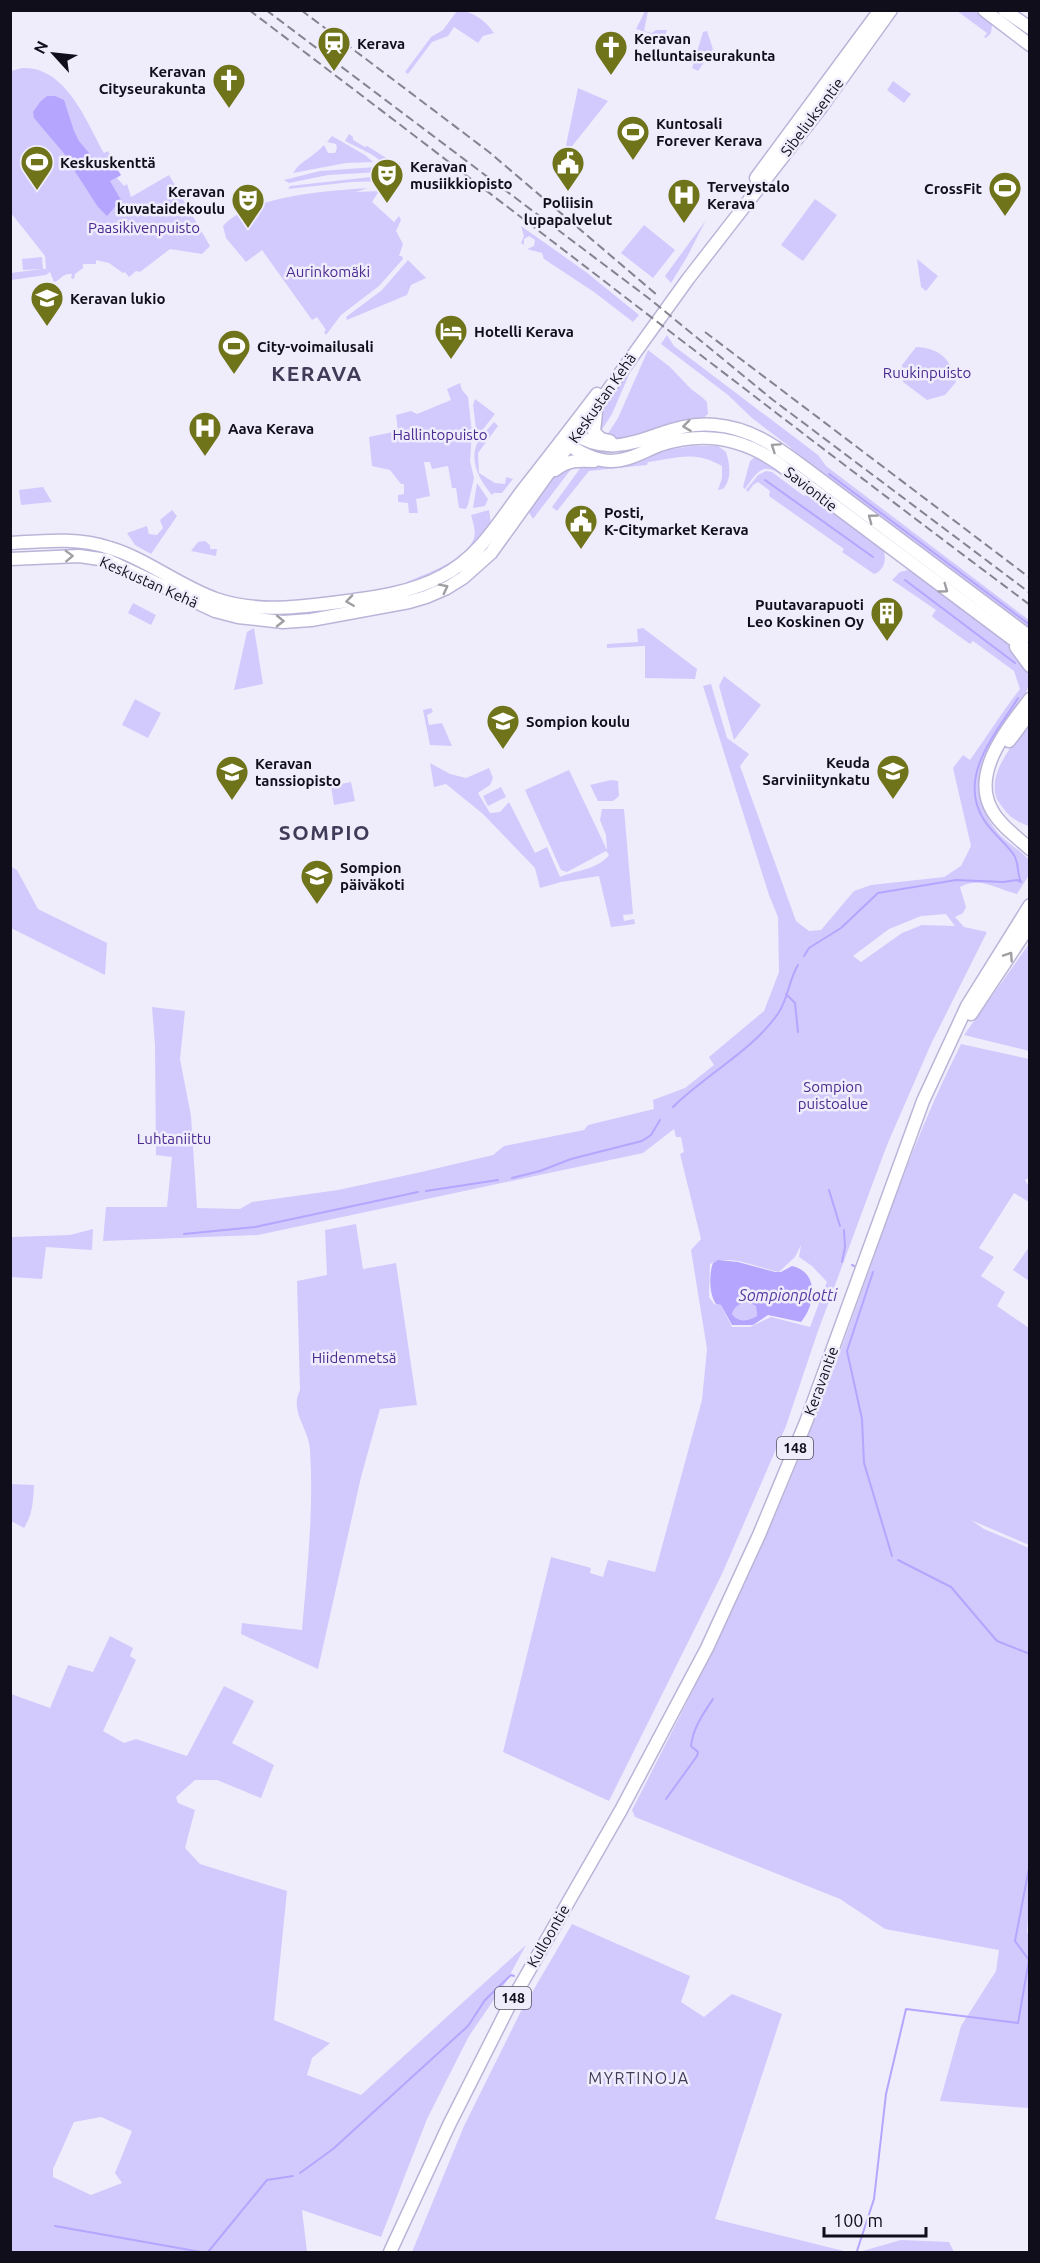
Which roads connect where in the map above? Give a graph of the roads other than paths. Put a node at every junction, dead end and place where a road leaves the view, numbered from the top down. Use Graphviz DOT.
graph roads {
  1 [pos="880,10"];
  2 [pos="891,10"];
  3 [pos="984,10"];
  4 [pos="1004,10"];
  5 [pos="1029,28"];
  6 [pos="1029,45"];
  7 [pos="688,279"];
  8 [pos="637,349"];
  9 [pos="597,408"];
  10 [pos="569,438"];
  11 [pos="632,442"];
  12 [pos="610,461"];
  13 [pos="547,476"];
  14 [pos="522,501"];
  15 [pos="10,543"];
  16 [pos="10,559"];
  17 [pos="135,566"];
  18 [pos="998,629"];
  19 [pos="1029,637"];
  20 [pos="1029,652"];
  21 [pos="1029,666"];
  22 [pos="1029,699"];
  23 [pos="1029,713"];
  24 [pos="991,763"];
  25 [pos="1016,835"];
  26 [pos="1029,842"];
  27 [pos="1029,849"];
  28 [pos="1029,905"];
  29 [pos="1029,925"];
  30 [pos="936,1071"];
  31 [pos="621,1810"];
  32 [pos="418,2194"];
  33 [pos="390,2253"];
  34 [pos="399,2253"];
  1 -- 7 [label="main road, Sibeliuksentie"];
  2 -- 7 [label="main road, Sibeliuksentie"];
  3 -- 6 [label="main road"];
  4 -- 5 [label="main road"];
  7 -- 8 [label="main road, Sibeliuksentie"];
  8 -- 9 [label="main road, Keskustan Kehä"];
  8 -- 10 [label="main road, Keskustan Kehä"];
  9 -- 10 [label="main road, Keskustan Kehä"];
  9 -- 11 [label="main road"];
  10 -- 11 [label="main road, Saviontie"];
  10 -- 12 [label="main road, Saviontie"];
  10 -- 13 [label="main road, Keskustan Kehä"];
  10 -- 14 [label="main road, Keskustan Kehä"];
  19 -- 11 [label="main road, Saviontie, one-way"];
  12 -- 13 [label="main road"];
  12 -- 18 [label="main road, Saviontie, one-way"];
  13 -- 14 [label="main road, Keskustan Kehä"];
  14 -- 17 [label="main road, Keskustan Kehä"];
  15 -- 17 [label="main road, Keskustan Kehä"];
  16 -- 17 [label="main road, Keskustan Kehä, one-way"];
  18 -- 20 [label="main road, Saviontie"];
  18 -- 21 [label="main road"];
  22 -- 24 [label="main road"];
  23 -- 24 [label="main road"];
  24 -- 25 [label="main road"];
  25 -- 26 [label="main road"];
  25 -- 27 [label="main road"];
  28 -- 30 [label="main road, Keravantie / 148"];
  30 -- 29 [label="main road, Keravantie / 148, one-way"];
  30 -- 31 [label="main road, Keravantie / 148"];
  31 -- 32 [label="main road, Kulloontie / 148"];
  32 -- 33 [label="main road, Kulloontie / 148"];
  32 -- 34 [label="main road, Kulloontie / 148"];
}
